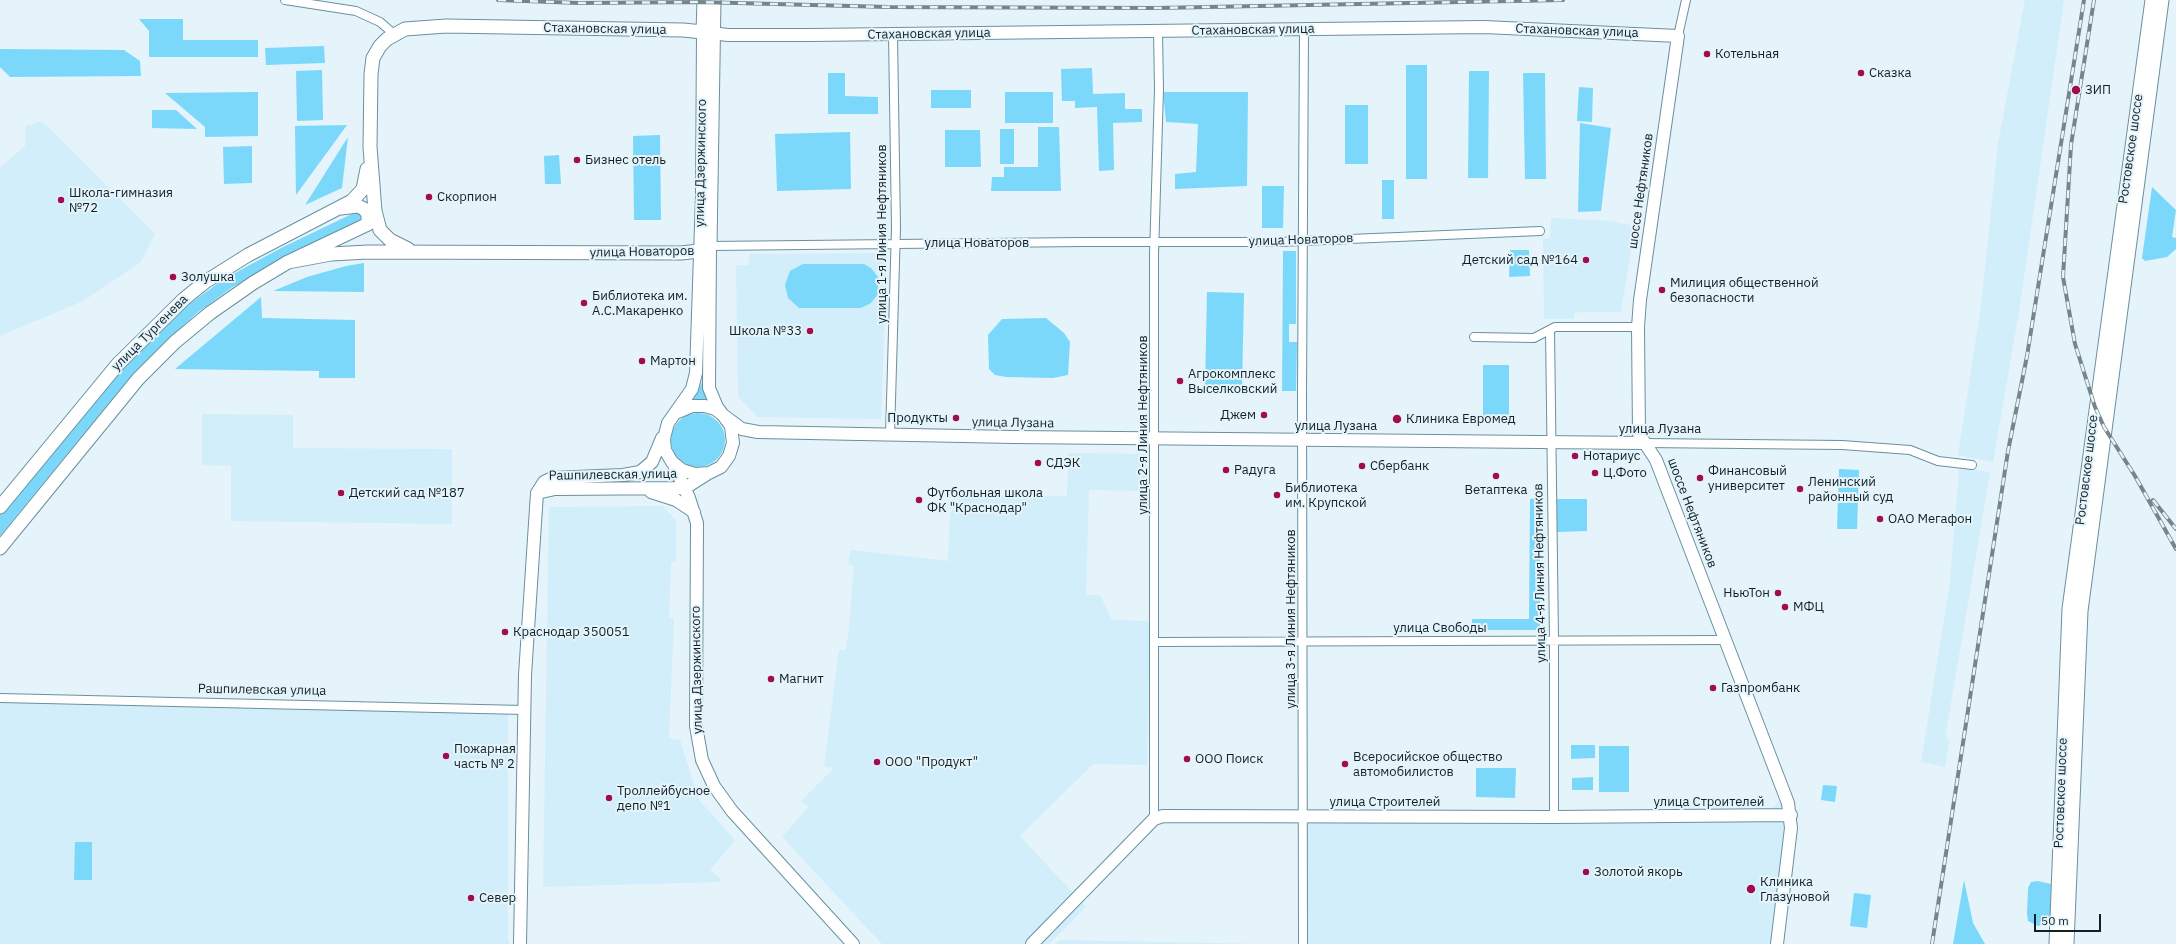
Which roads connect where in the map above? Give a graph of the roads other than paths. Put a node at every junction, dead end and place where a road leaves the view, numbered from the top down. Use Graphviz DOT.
graph roads {
  1 [pos="285,0"];
  2 [pos="704,0"];
  3 [pos="714,0"];
  4 [pos="1686,0"];
  5 [pos="2152,0"];
  6 [pos="2162,0"];
  7 [pos="1304,29"];
  8 [pos="1158,31"];
  9 [pos="708,33"];
  10 [pos="394,34"];
  11 [pos="893,34"];
  12 [pos="1678,36"];
  13 [pos="370,147"];
  14 [pos="341,208"];
  15 [pos="1540,231"];
  16 [pos="1154,242"];
  17 [pos="1304,242"];
  18 [pos="895,243"];
  19 [pos="705,249"];
  20 [pos="416,251"];
  21 [pos="288,262"];
  22 [pos="1638,327"];
  23 [pos="1550,330"];
  24 [pos="1474,337"];
  25 [pos="674,415"];
  26 [pos="724,416"];
  27 [pos="664,433"];
  28 [pos="890,435"];
  29 [pos="1155,437"];
  30 [pos="1303,440"];
  31 [pos="1551,442"];
  32 [pos="1644,443"];
  33 [pos="674,464"];
  34 [pos="1972,465"];
  35 [pos="709,473"];
  36 [pos="685,488"];
  37 [pos="640,489"];
  38 [pos="537,494"];
  39 [pos="0,507"];
  40 [pos="694,512"];
  41 [pos="0,548"];
  42 [pos="1304,640"];
  43 [pos="1554,640"];
  44 [pos="1726,640"];
  45 [pos="1154,642"];
  46 [pos="0,698"];
  47 [pos="524,710"];
  48 [pos="2070,723"];
  49 [pos="1791,815"];
  50 [pos="1303,816"];
  51 [pos="1554,817"];
  52 [pos="1154,819"];
  53 [pos="520,944"];
  54 [pos="853,944"];
  55 [pos="1032,944"];
  56 [pos="1303,944"];
  57 [pos="1777,944"];
  58 [pos="2056,944"];
  59 [pos="2067,944"];
  1 -- 10 [label="street"];
  2 -- 9 [label="main road, улица Дзержинского"];
  3 -- 9 [label="main road, улица Дзержинского"];
  4 -- 12 [label="street"];
  5 -- 48 [label="main road, Ростовское шоссе"];
  6 -- 48 [label="main road, Ростовское шоссе"];
  7 -- 8 [label="street, Стахановская улица"];
  7 -- 12 [label="street, Стахановская улица"];
  7 -- 17 [label="street, улица 3-я Линия Нефтяников"];
  8 -- 11 [label="street, Стахановская улица"];
  8 -- 16 [label="street, улица 2-я Линия Нефтяников"];
  9 -- 10 [label="main road, Стахановская улица"];
  9 -- 11 [label="street, Стахановская улица"];
  9 -- 19 [label="main road, улица Дзержинского"];
  10 -- 13 [label="main road, Стахановская улица"];
  11 -- 18 [label="street, улица 1-я Линия Нефтяников"];
  12 -- 22 [label="street, шоссе Нефтяников"];
  13 -- 14 [label="main road"];
  13 -- 20 [label="main road, Стахановская улица"];
  14 -- 21 [label="main road, улица Тургенева"];
  14 -- 39 [label="main road, улица Тургенева"];
  15 -- 17 [label="street, улица Новаторов"];
  16 -- 17 [label="street, улица Новаторов"];
  16 -- 18 [label="street, улица Новаторов"];
  16 -- 29 [label="street, улица 2-я Линия Нефтяников"];
  17 -- 30 [label="street, улица 3-я Линия Нефтяников"];
  18 -- 19 [label="street, улица Новаторов"];
  18 -- 28 [label="street, улица 1-я Линия Нефтяников"];
  19 -- 20 [label="main road, улица Новаторов"];
  19 -- 25 [label="street, улица Дзержинского"];
  19 -- 26 [label="street, улица Дзержинского"];
  20 -- 21 [label="main road, улица Тургенева"];
  21 -- 41 [label="main road, улица Тургенева"];
  22 -- 23 [label="street"];
  22 -- 32 [label="street, шоссе Нефтяников"];
  23 -- 24 [label="street"];
  23 -- 31 [label="street, улица 4-я Линия Нефтяников"];
  25 -- 26 [label="street"];
  25 -- 27 [label="street, улица Дзержинского"];
  26 -- 28 [label="street, улица Лузана"];
  26 -- 35 [label="street, улица Дзержинского"];
  27 -- 33 [label="street, улица Дзержинского"];
  27 -- 38 [label="street, Рашпилевская улица"];
  28 -- 29 [label="street, улица Лузана"];
  29 -- 30 [label="street, улица Лузана"];
  29 -- 45 [label="street, улица 2-я Линия Нефтяников"];
  30 -- 31 [label="street, улица Лузана"];
  30 -- 42 [label="street, улица 3-я Линия Нефтяников"];
  31 -- 32 [label="street, улица Лузана"];
  31 -- 43 [label="street, улица 4-я Линия Нефтяников"];
  32 -- 34 [label="street, улица Лузана"];
  32 -- 44 [label="street, шоссе Нефтяников"];
  33 -- 35 [label="street"];
  33 -- 36 [label="street, улица Дзержинского"];
  35 -- 36 [label="street, Рашпилевская улица"];
  36 -- 37 [label="street, Рашпилевская улица"];
  36 -- 40 [label="street, улица Дзержинского"];
  37 -- 38 [label="street, Рашпилевская улица"];
  37 -- 40 [label="street"];
  38 -- 47 [label="street, Рашпилевская улица"];
  40 -- 54 [label="street, улица Дзержинского"];
  42 -- 43 [label="street, улица Свободы"];
  42 -- 45 [label="street, улица Свободы"];
  42 -- 50 [label="street, улица 3-я Линия Нефтяников"];
  43 -- 44 [label="street, улица Свободы"];
  43 -- 51 [label="street, улица 4-я Линия Нефтяников"];
  44 -- 49 [label="street, шоссе Нефтяников"];
  45 -- 52 [label="street, улица 2-я Линия Нефтяников"];
  46 -- 47 [label="street, Рашпилевская улица"];
  47 -- 53 [label="street, Рашпилевская улица"];
  48 -- 58 [label="main road, Ростовское шоссе"];
  48 -- 59 [label="main road, Ростовское шоссе"];
  49 -- 51 [label="street, улица Строителей"];
  49 -- 57 [label="street, шоссе Нефтяников"];
  50 -- 51 [label="street, улица Строителей"];
  50 -- 52 [label="street, улица Строителей"];
  50 -- 56 [label="street, улица 3-я Линия Нефтяников"];
  52 -- 55 [label="street"];
}
